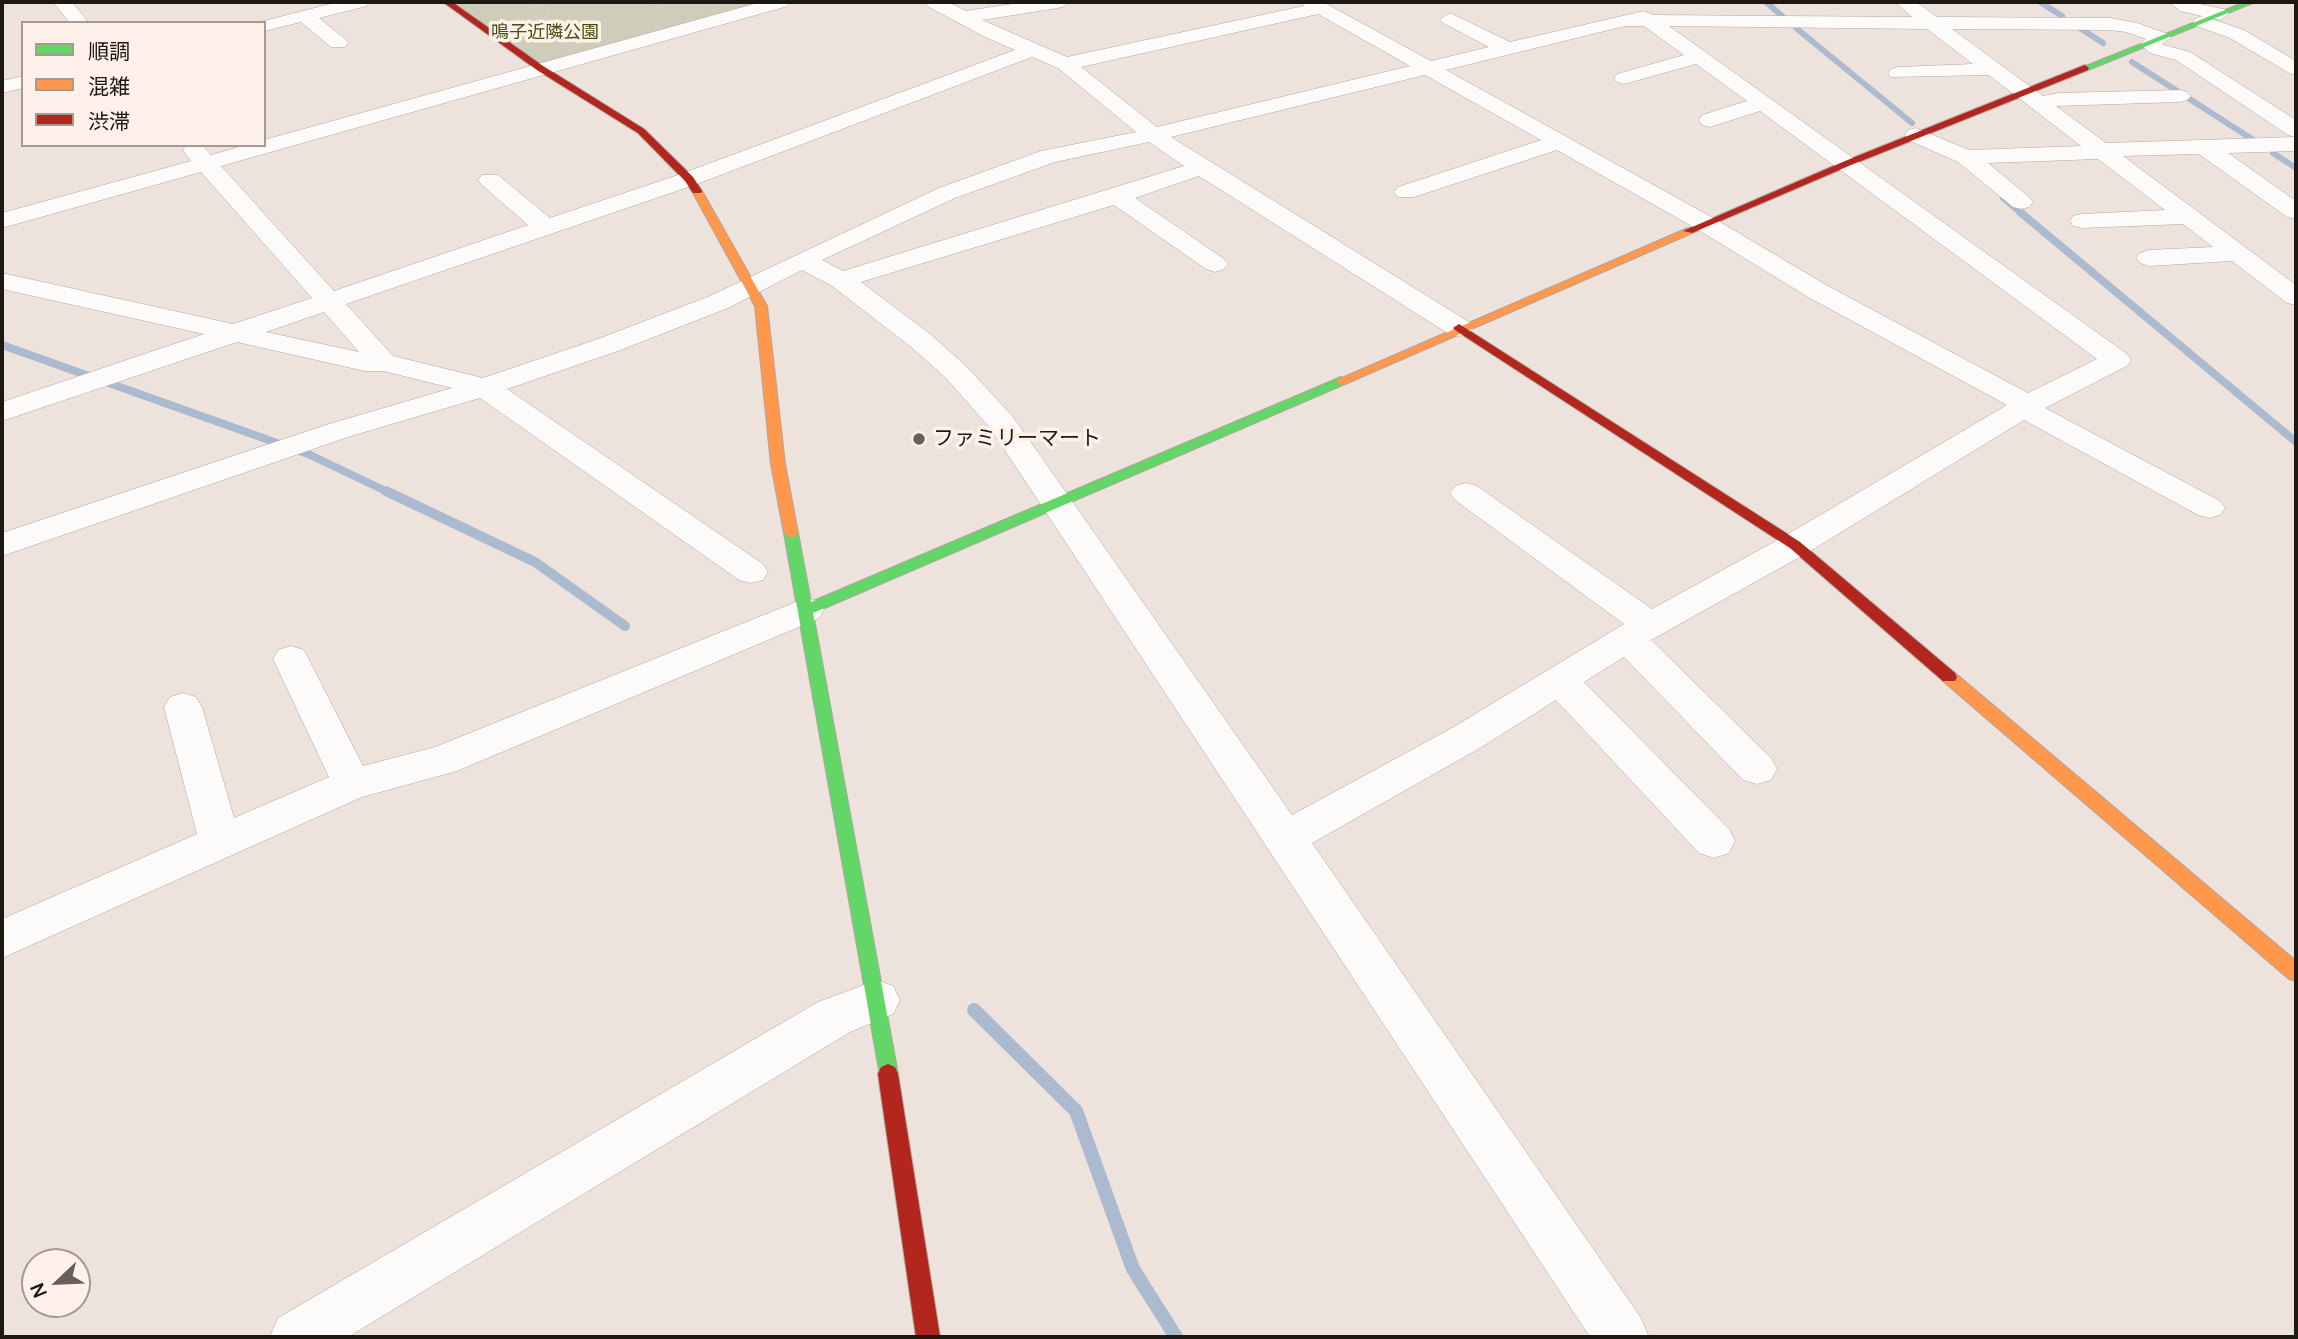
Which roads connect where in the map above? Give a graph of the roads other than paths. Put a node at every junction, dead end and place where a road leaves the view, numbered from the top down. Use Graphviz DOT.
graph roads {
  1 [pos="62,2"];
  2 [pos="269,2"];
  3 [pos="360,2"];
  4 [pos="447,2"];
  5 [pos="781,2"];
  6 [pos="934,2"];
  7 [pos="1056,2"];
  8 [pos="1622,2"];
  9 [pos="1904,2"];
  10 [pos="2178,2"];
  11 [pos="2251,2"];
  12 [pos="1316,5"];
  13 [pos="297,17"];
  14 [pos="966,17"];
  15 [pos="1646,18"];
  16 [pos="2211,18"];
  17 [pos="1450,19"];
  18 [pos="78,21"];
  19 [pos="1932,23"];
  20 [pos="266,25"];
  21 [pos="2156,41"];
  22 [pos="338,43"];
  23 [pos="1508,49"];
  24 [pos="1031,51"];
  25 [pos="1702,57"];
  26 [pos="1065,64"];
  27 [pos="540,68"];
  28 [pos="1431,69"];
  29 [pos="1994,69"];
  30 [pos="2296,69"];
  31 [pos="1898,73"];
  32 [pos="2067,73"];
  33 [pos="1624,78"];
  34 [pos="21,82"];
  35 [pos="2,87"];
  36 [pos="2130,96"];
  37 [pos="2180,96"];
  38 [pos="2032,98"];
  39 [pos="1764,103"];
  40 [pos="1710,120"];
  41 [pos="2296,130"];
  42 [pos="1153,135"];
  43 [pos="1916,135"];
  44 [pos="266,138"];
  45 [pos="1561,141"];
  46 [pos="2296,144"];
  47 [pos="2203,146"];
  48 [pos="230,147"];
  49 [pos="2099,151"];
  50 [pos="199,155"];
  51 [pos="1966,157"];
  52 [pos="1847,163"];
  53 [pos="1202,168"];
  54 [pos="689,179"];
  55 [pos="490,180"];
  56 [pos="1406,192"];
  57 [pos="1117,196"];
  58 [pos="2021,202"];
  59 [pos="2296,212"];
  60 [pos="2187,216"];
  61 [pos="2,221"];
  62 [pos="2082,221"];
  63 [pos="1706,224"];
  64 [pos="544,226"];
  65 [pos="2237,253"];
  66 [pos="2149,258"];
  67 [pos="802,260"];
  68 [pos="1215,264"];
  69 [pos="841,280"];
  70 [pos="2,281"];
  71 [pos="750,285"];
  72 [pos="2296,297"];
  73 [pos="329,301"];
  74 [pos="1459,328"];
  75 [pos="235,333"];
  76 [pos="383,362"];
  77 [pos="484,387"];
  78 [pos="2025,406"];
  79 [pos="2,412"];
  80 [pos="1466,494"];
  81 [pos="1057,501"];
  82 [pos="2209,508"];
  83 [pos="2,545"];
  84 [pos="1795,545"];
  85 [pos="751,572"];
  86 [pos="806,610"];
  87 [pos="1638,632"];
  88 [pos="291,659"];
  89 [pos="1560,680"];
  90 [pos="183,707"];
  91 [pos="1757,769"];
  92 [pos="352,784"];
  93 [pos="1284,839"];
  94 [pos="1714,841"];
  95 [pos="220,842"];
  96 [pos="2,939"];
  97 [pos="2296,973"];
  98 [pos="877,1000"];
  99 [pos="297,1337"];
  100 [pos="928,1337"];
  101 [pos="1622,1337"];
  1 -- 18 [label="street"];
  2 -- 13 [label="street"];
  3 -- 13 [label="street"];
  4 -- 27 [label="street"];
  5 -- 27 [label="street"];
  6 -- 14 [label="street"];
  7 -- 14 [label="street"];
  8 -- 15 [label="street"];
  9 -- 19 [label="street"];
  10 -- 16 [label="street"];
  11 -- 16 [label="street"];
  12 -- 26 [label="street"];
  12 -- 28 [label="street"];
  13 -- 20 [label="street"];
  13 -- 22 [label="street"];
  14 -- 24 [label="street"];
  15 -- 19 [label="street"];
  15 -- 23 [label="street"];
  15 -- 25 [label="street"];
  16 -- 21 [label="street"];
  16 -- 30 [label="street"];
  17 -- 23 [label="street"];
  19 -- 21 [label="street"];
  19 -- 29 [label="street"];
  21 -- 32 [label="street"];
  21 -- 41 [label="street"];
  23 -- 28 [label="street"];
  24 -- 26 [label="street"];
  24 -- 54 [label="street"];
  25 -- 33 [label="street"];
  25 -- 39 [label="street"];
  26 -- 42 [label="street"];
  27 -- 44 [label="street"];
  27 -- 54 [label="street"];
  28 -- 42 [label="street"];
  28 -- 45 [label="street"];
  29 -- 31 [label="street"];
  29 -- 38 [label="street"];
  32 -- 36 [label="street"];
  32 -- 38 [label="street"];
  34 -- 35 [label="street"];
  36 -- 37 [label="street"];
  36 -- 38 [label="street"];
  38 -- 43 [label="street"];
  38 -- 49 [label="street"];
  39 -- 40 [label="street"];
  39 -- 52 [label="street"];
  42 -- 53 [label="street"];
  42 -- 67 [label="street"];
  43 -- 51 [label="street"];
  43 -- 52 [label="street"];
  45 -- 56 [label="street"];
  45 -- 63 [label="street"];
  46 -- 47 [label="street"];
  47 -- 49 [label="street"];
  47 -- 59 [label="street"];
  48 -- 50 [label="street"];
  49 -- 51 [label="street"];
  49 -- 60 [label="street"];
  50 -- 61 [label="street"];
  50 -- 73 [label="street"];
  51 -- 58 [label="street"];
  52 -- 63 [label="street"];
  52 -- 78 [label="street"];
  53 -- 57 [label="street"];
  53 -- 74 [label="street"];
  54 -- 64 [label="street"];
  54 -- 71 [label="street"];
  55 -- 64 [label="street"];
  57 -- 68 [label="street"];
  57 -- 69 [label="street"];
  60 -- 62 [label="street"];
  60 -- 65 [label="street"];
  63 -- 74 [label="street"];
  63 -- 78 [label="street"];
  64 -- 73 [label="street"];
  65 -- 66 [label="street"];
  65 -- 72 [label="street"];
  67 -- 69 [label="street"];
  67 -- 71 [label="street"];
  69 -- 81 [label="street"];
  70 -- 75 [label="street"];
  71 -- 77 [label="street"];
  71 -- 86 [label="street"];
  73 -- 75 [label="street"];
  73 -- 76 [label="street"];
  74 -- 81 [label="street"];
  74 -- 84 [label="street"];
  75 -- 76 [label="street"];
  75 -- 79 [label="street"];
  76 -- 77 [label="street"];
  77 -- 83 [label="street"];
  77 -- 85 [label="street"];
  78 -- 82 [label="street"];
  78 -- 84 [label="street"];
  80 -- 87 [label="street"];
  81 -- 86 [label="street"];
  81 -- 93 [label="street"];
  84 -- 87 [label="street"];
  84 -- 97 [label="street"];
  86 -- 92 [label="street"];
  86 -- 98 [label="street"];
  87 -- 89 [label="street"];
  87 -- 91 [label="street"];
  88 -- 92 [label="street"];
  89 -- 93 [label="street"];
  89 -- 94 [label="street"];
  90 -- 95 [label="street"];
  92 -- 95 [label="street"];
  93 -- 101 [label="street"];
  95 -- 96 [label="street"];
  98 -- 99 [label="street"];
  98 -- 100 [label="street"];
}
